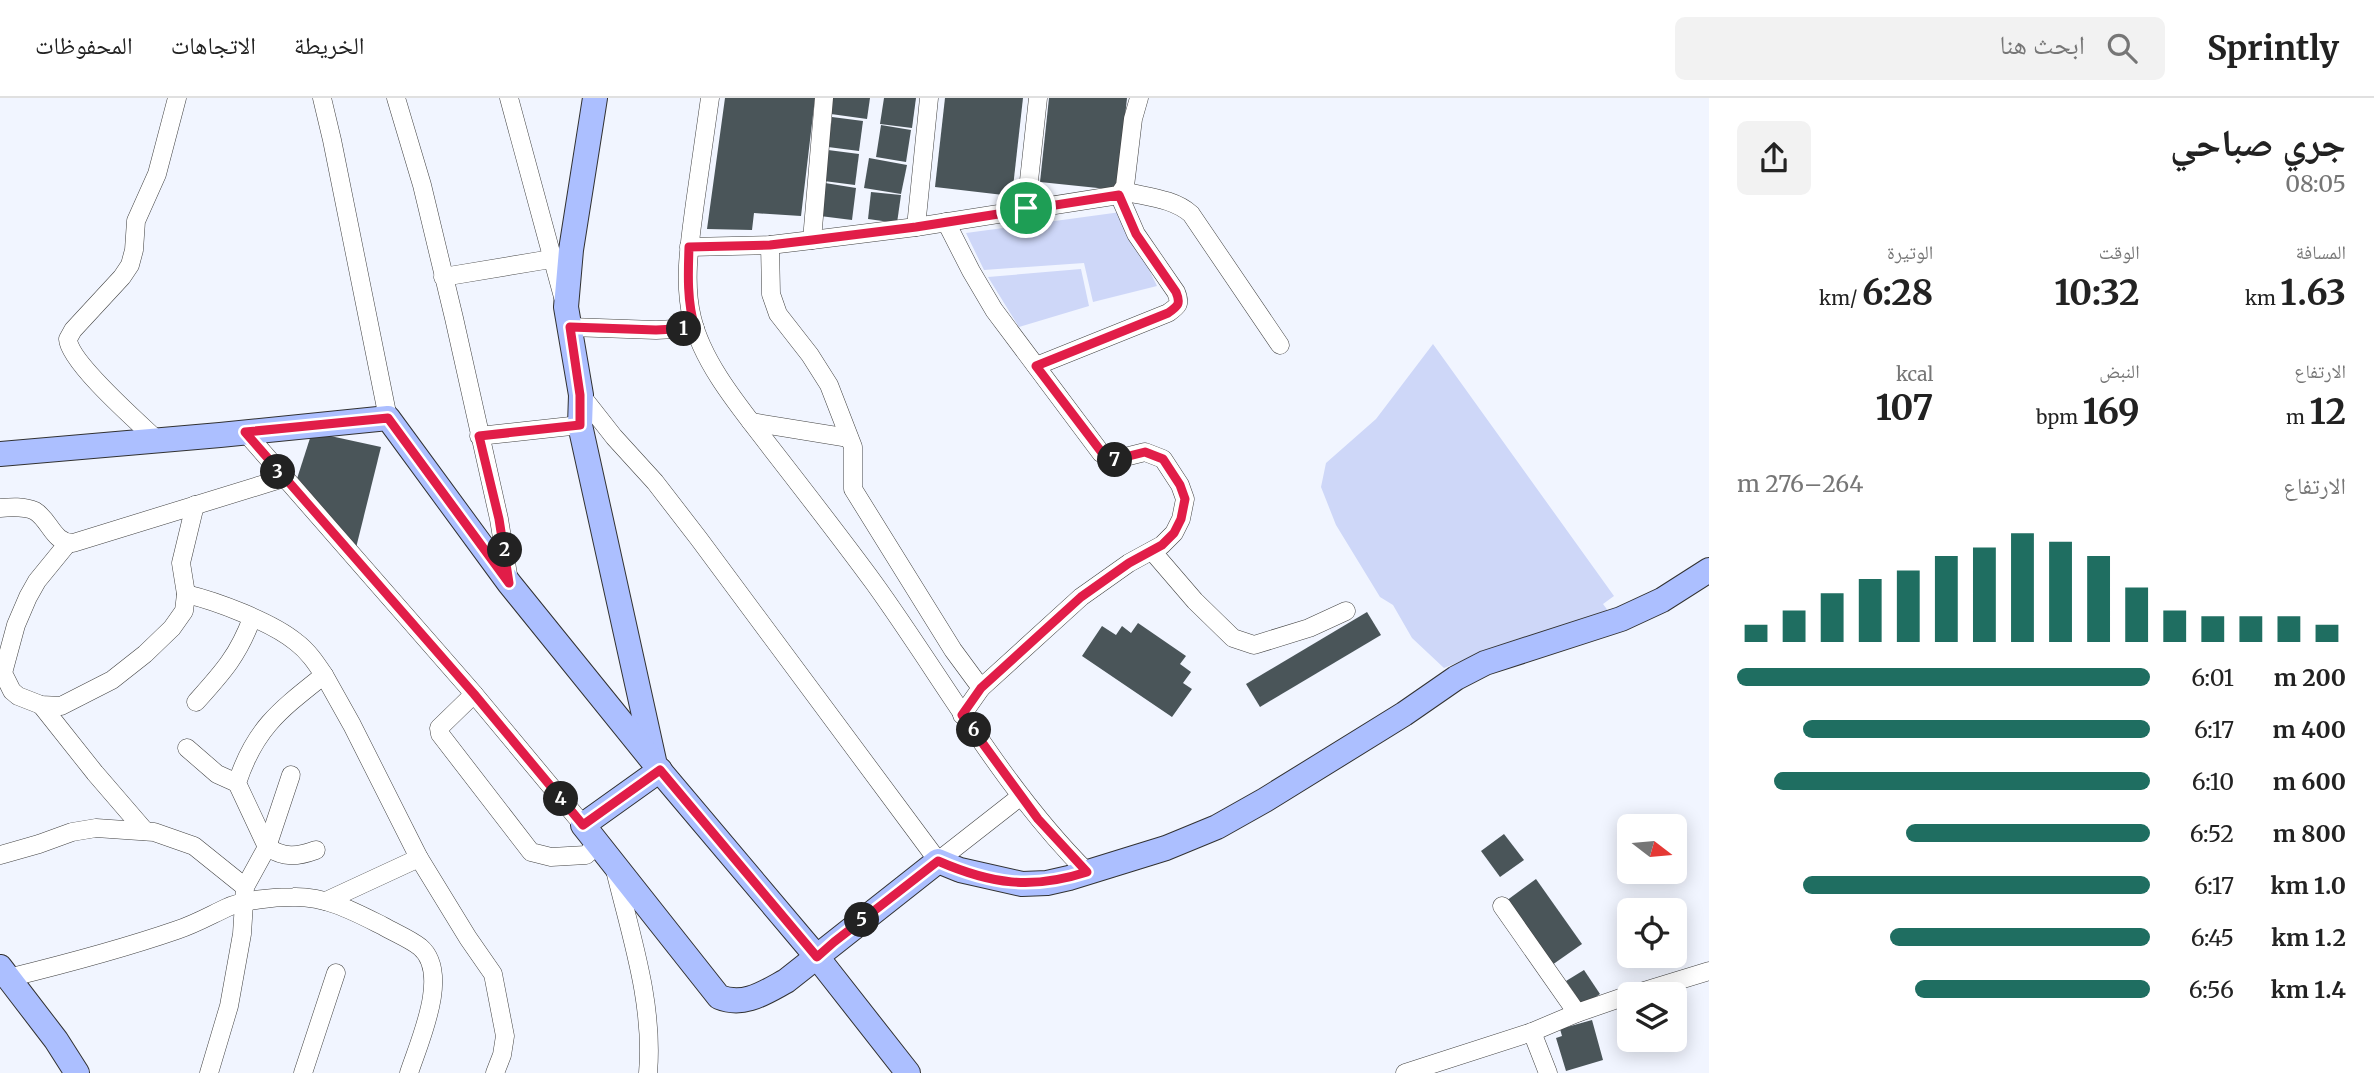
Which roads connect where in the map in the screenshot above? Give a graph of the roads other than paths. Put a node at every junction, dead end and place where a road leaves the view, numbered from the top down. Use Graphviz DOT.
graph roads {
  1 [pos="177,98"];
  2 [pos="322,98"];
  3 [pos="396,98"];
  4 [pos="509,98"];
  5 [pos="595,98"];
  6 [pos="710,98"];
  7 [pos="824,98"];
  8 [pos="929,98"];
  9 [pos="1038,98"];
  10 [pos="1139,98"];
  11 [pos="1121,193"];
  12 [pos="1026,208"];
  13 [pos="946,222"];
  14 [pos="916,227"];
  15 [pos="812,240"];
  16 [pos="770,245"];
  17 [pos="689,247"];
  18 [pos="551,259"];
  19 [pos="443,277"];
  20 [pos="568,317"];
  21 [pos="695,328"];
  22 [pos="1280,345"];
  23 [pos="1036,366"];
  24 [pos="580,395"];
  25 [pos="388,418"];
  26 [pos="751,422"];
  27 [pos="580,425"];
  28 [pos="245,432"];
  29 [pos="479,436"];
  30 [pos="849,438"];
  31 [pos="158,441"];
  32 [pos="0,454"];
  33 [pos="284,478"];
  34 [pos="195,505"];
  35 [pos="0,508"];
  36 [pos="68,543"];
  37 [pos="1152,551"];
  38 [pos="1709,570"];
  39 [pos="509,583"];
  40 [pos="186,594"];
  41 [pos="1346,611"];
  42 [pos="252,618"];
  43 [pos="324,675"];
  44 [pos="981,688"];
  45 [pos="474,694"];
  46 [pos="196,702"];
  47 [pos="41,705"];
  48 [pos="962,715"];
  49 [pos="187,748"];
  50 [pos="657,767"];
  51 [pos="291,775"];
  52 [pos="237,783"];
  53 [pos="1021,796"];
  54 [pos="145,831"];
  55 [pos="598,843"];
  56 [pos="267,847"];
  57 [pos="316,850"];
  58 [pos="0,855"];
  59 [pos="419,858"];
  60 [pos="938,861"];
  61 [pos="1087,872"];
  62 [pos="245,895"];
  63 [pos="326,901"];
  64 [pos="1502,906"];
  65 [pos="817,957"];
  66 [pos="1709,971"];
  67 [pos="4,972"];
  68 [pos="336,973"];
  69 [pos="1674,982"];
  70 [pos="1617,1000"];
  71 [pos="1577,1013"];
  72 [pos="1532,1032"];
  73 [pos="72,1072"];
  74 [pos="209,1073"];
  75 [pos="303,1073"];
  76 [pos="409,1073"];
  77 [pos="495,1073"];
  78 [pos="648,1073"];
  79 [pos="908,1073"];
  80 [pos="1405,1073"];
  81 [pos="1548,1073"];
  1 -- 31 [label="street"];
  2 -- 25 [label="street"];
  3 -- 19 [label="street"];
  4 -- 18 [label="street"];
  5 -- 20 [label="main road"];
  6 -- 17 [label="street"];
  7 -- 15 [label="street"];
  8 -- 14 [label="street"];
  9 -- 12 [label="street"];
  10 -- 11 [label="street"];
  11 -- 12 [label="street"];
  11 -- 22 [label="street"];
  11 -- 23 [label="street"];
  12 -- 13 [label="street"];
  13 -- 14 [label="street"];
  13 -- 23 [label="street"];
  14 -- 15 [label="street"];
  15 -- 16 [label="street"];
  16 -- 17 [label="street"];
  16 -- 30 [label="street"];
  17 -- 21 [label="street"];
  18 -- 19 [label="street"];
  18 -- 20 [label="street"];
  19 -- 29 [label="street"];
  20 -- 21 [label="street"];
  20 -- 24 [label="main road"];
  21 -- 26 [label="street"];
  23 -- 37 [label="street"];
  24 -- 27 [label="main road"];
  24 -- 60 [label="street"];
  25 -- 28 [label="main road"];
  25 -- 39 [label="main road"];
  26 -- 30 [label="street"];
  26 -- 48 [label="street"];
  27 -- 29 [label="street"];
  27 -- 50 [label="main road"];
  28 -- 31 [label="main road"];
  28 -- 33 [label="street"];
  29 -- 39 [label="street"];
  30 -- 44 [label="street"];
  31 -- 32 [label="main road"];
  33 -- 34 [label="street"];
  33 -- 45 [label="street"];
  34 -- 36 [label="street"];
  34 -- 40 [label="street"];
  35 -- 36 [label="street"];
  36 -- 47 [label="street"];
  37 -- 41 [label="street"];
  37 -- 44 [label="street"];
  38 -- 61 [label="main road"];
  39 -- 50 [label="main road"];
  40 -- 42 [label="street"];
  40 -- 47 [label="street"];
  42 -- 43 [label="street"];
  42 -- 46 [label="street"];
  43 -- 52 [label="street"];
  43 -- 59 [label="street"];
  44 -- 48 [label="street"];
  45 -- 55 [label="street"];
  45 -- 55 [label="street"];
  47 -- 54 [label="street"];
  48 -- 53 [label="street"];
  49 -- 52 [label="street"];
  50 -- 55 [label="main road"];
  50 -- 65 [label="main road"];
  51 -- 56 [label="street"];
  52 -- 56 [label="street"];
  53 -- 60 [label="street"];
  53 -- 61 [label="street"];
  54 -- 58 [label="street"];
  54 -- 62 [label="street"];
  55 -- 65 [label="main road"];
  55 -- 78 [label="street"];
  56 -- 57 [label="street"];
  56 -- 62 [label="street"];
  59 -- 63 [label="street"];
  59 -- 77 [label="street"];
  60 -- 61 [label="main road"];
  60 -- 65 [label="main road"];
  62 -- 63 [label="street"];
  62 -- 67 [label="street"];
  62 -- 74 [label="street"];
  63 -- 76 [label="street"];
  64 -- 71 [label="street"];
  65 -- 79 [label="main road"];
  66 -- 69 [label="street"];
  67 -- 73 [label="main road"];
  68 -- 75 [label="street"];
  70 -- 71 [label="street"];
  71 -- 72 [label="street"];
  72 -- 80 [label="street"];
  72 -- 81 [label="street"];
}
